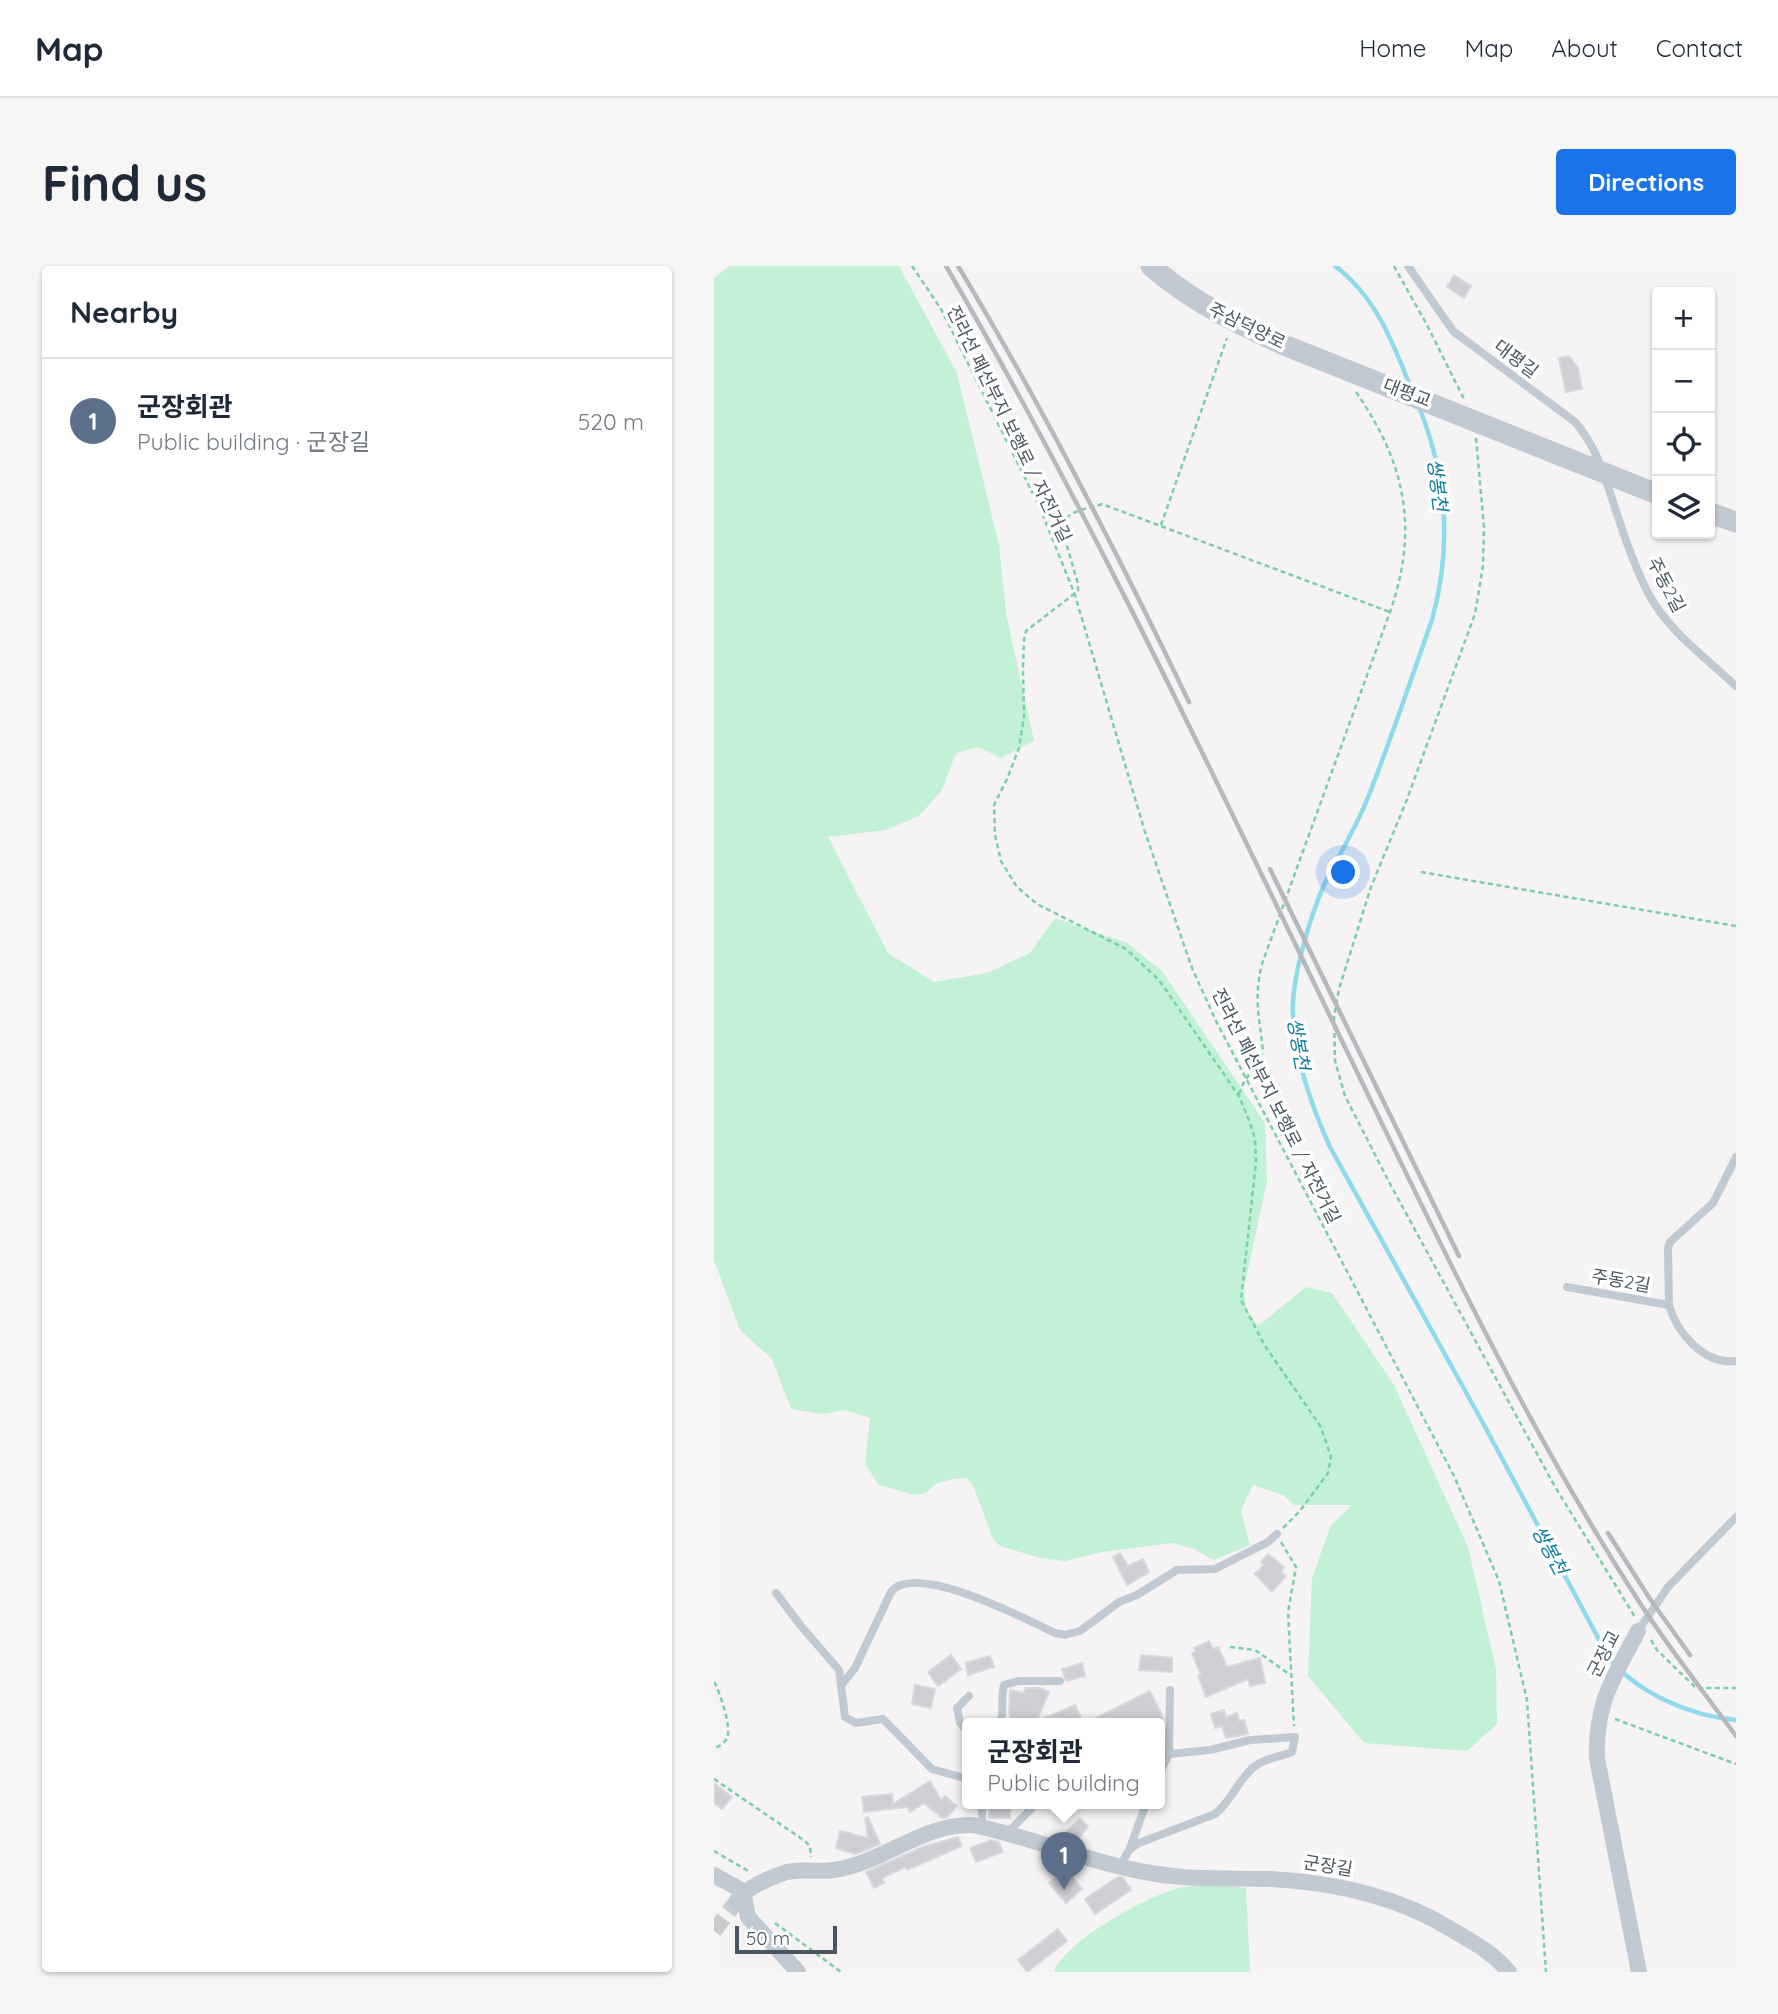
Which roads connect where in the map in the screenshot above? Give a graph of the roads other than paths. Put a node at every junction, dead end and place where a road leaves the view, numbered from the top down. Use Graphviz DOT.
graph roads {
  1 [pos="1151,266"];
  2 [pos="1408,266"];
  3 [pos="1352,381"];
  4 [pos="1605,474"];
  5 [pos="1652,492"];
  6 [pos="1715,515"];
  7 [pos="1736,522"];
  8 [pos="1736,686"];
  9 [pos="1736,1157"];
  10 [pos="1567,1287"];
  11 [pos="1669,1305"];
  12 [pos="1736,1361"];
  13 [pos="1736,1517"];
  14 [pos="1277,1534"];
  15 [pos="776,1593"];
  16 [pos="1639,1627"];
  17 [pos="1060,1681"];
  18 [pos="842,1684"];
  19 [pos="1170,1690"];
  20 [pos="969,1696"];
  21 [pos="1002,1718"];
  22 [pos="962,1725"];
  23 [pos="1165,1756"];
  24 [pos="962,1777"];
  25 [pos="982,1809"];
  26 [pos="1031,1809"];
  27 [pos="1144,1809"];
  28 [pos="982,1828"];
  29 [pos="1006,1835"];
  30 [pos="1129,1850"];
  31 [pos="1119,1868"];
  32 [pos="714,1875"];
  33 [pos="739,1897"];
  34 [pos="798,1972"];
  35 [pos="1509,1972"];
  36 [pos="1639,1972"];
  1 -- 3 [label="street, 주삼덕양로"];
  2 -- 4 [label="lane, 대평길"];
  3 -- 4 [label="street, 대평교"];
  4 -- 5 [label="street"];
  4 -- 8 [label="lane, 주동2길"];
  6 -- 7 [label="street"];
  9 -- 11 [label="lane, 주동2길"];
  10 -- 11 [label="lane, 주동2길"];
  11 -- 12 [label="lane, 주동2길"];
  13 -- 16 [label="lane"];
  14 -- 18 [label="lane"];
  15 -- 18 [label="lane"];
  16 -- 36 [label="street, 군장교"];
  17 -- 21 [label="lane"];
  18 -- 24 [label="lane"];
  19 -- 23 [label="lane"];
  20 -- 22 [label="lane"];
  23 -- 30 [label="lane"];
  25 -- 28 [label="lane"];
  26 -- 29 [label="lane"];
  27 -- 30 [label="lane"];
  28 -- 29 [label="street, 군장길"];
  28 -- 33 [label="street, 군장길"];
  29 -- 31 [label="street, 군장길"];
  30 -- 31 [label="lane"];
  31 -- 35 [label="street, 군장길"];
  32 -- 33 [label="street"];
  33 -- 34 [label="street"];
}
